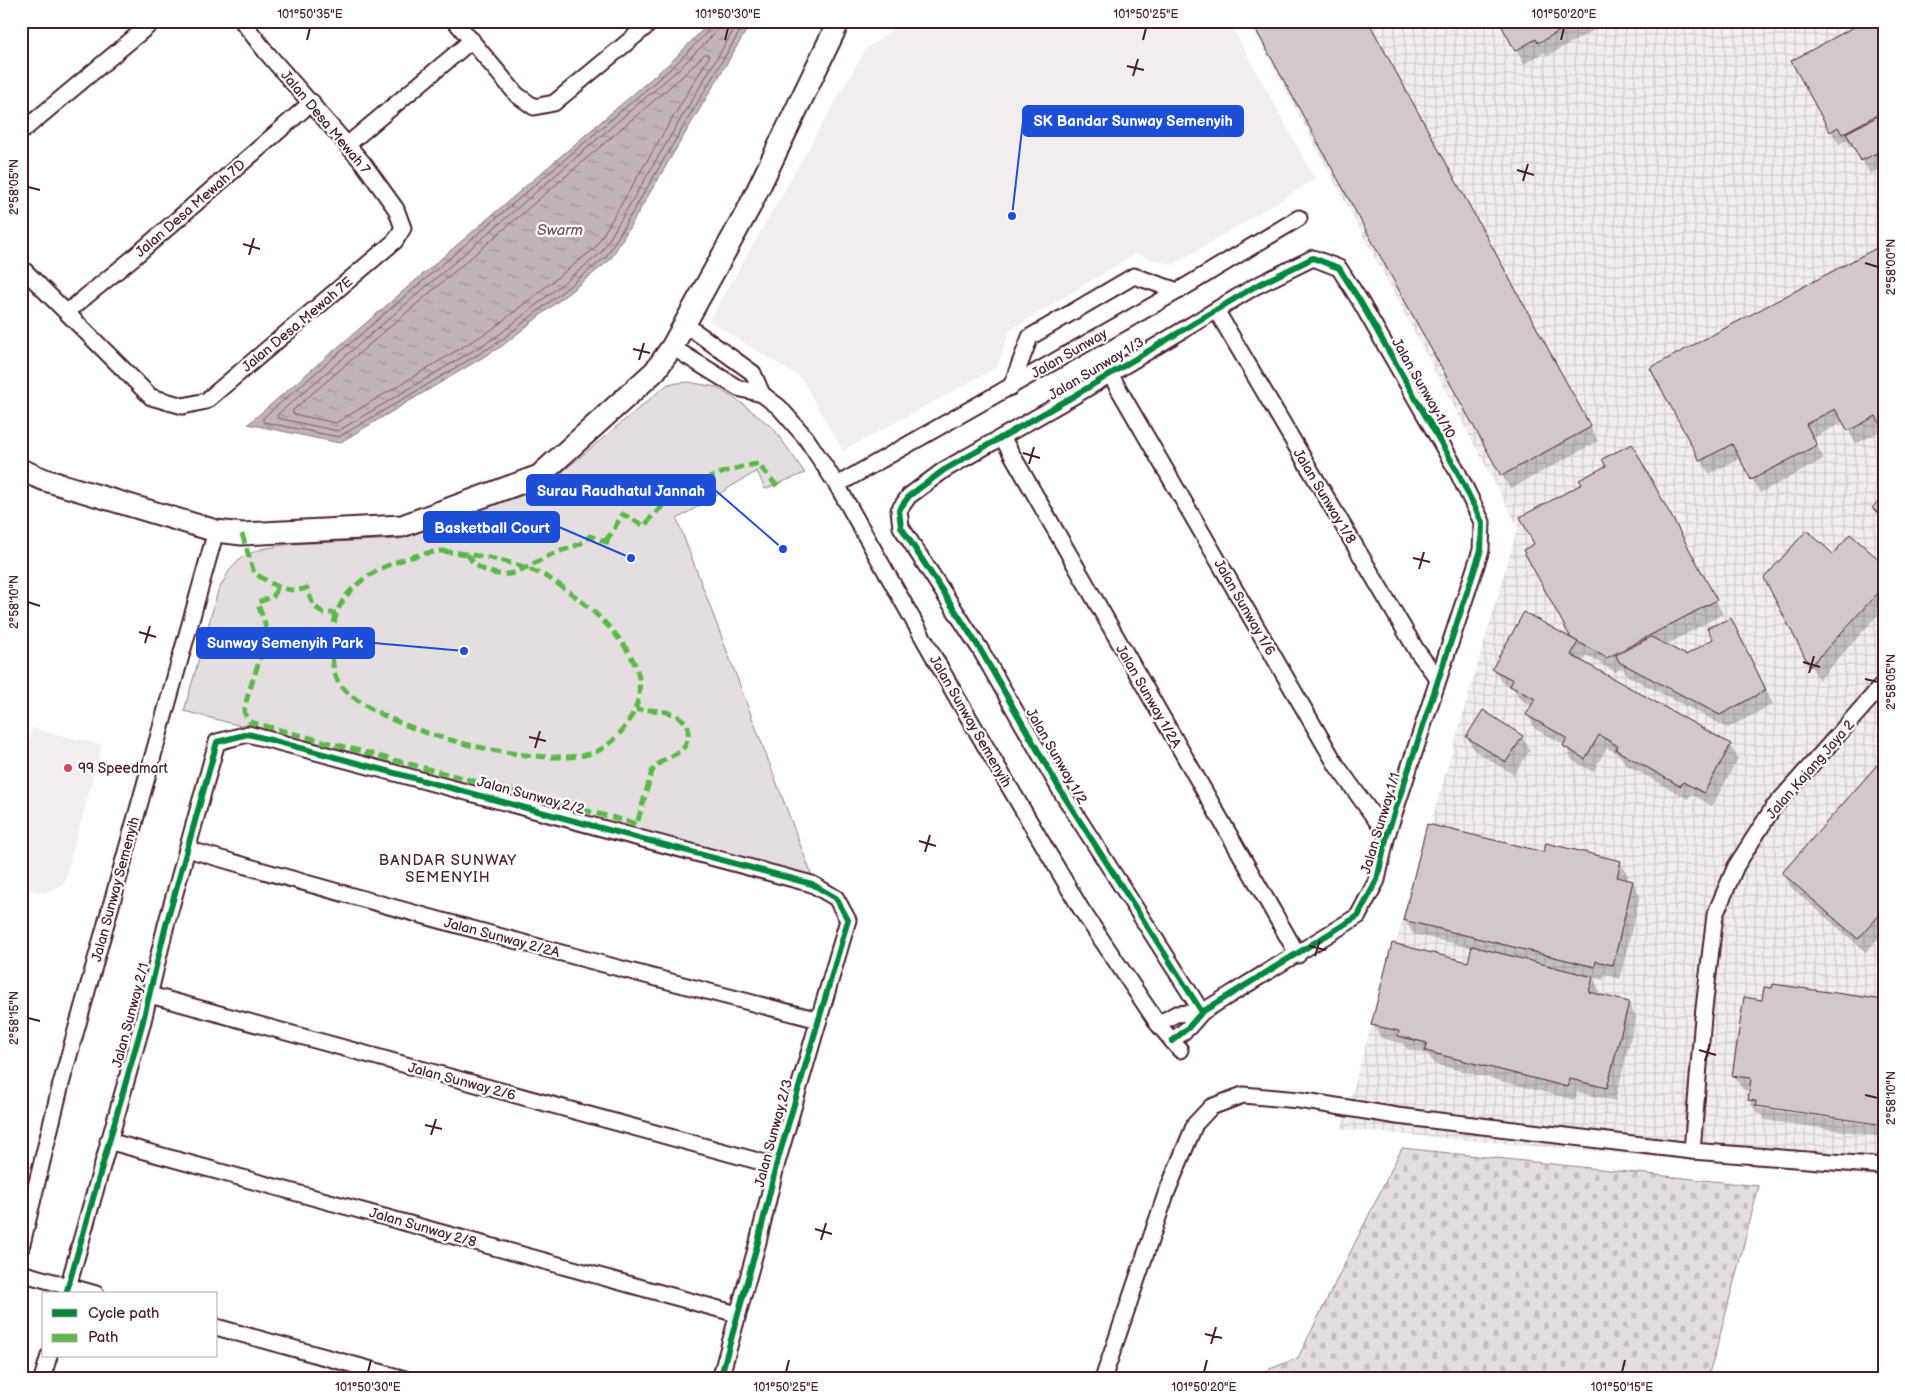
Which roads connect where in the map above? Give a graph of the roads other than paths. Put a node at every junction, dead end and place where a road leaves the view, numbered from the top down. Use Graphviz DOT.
graph roads {
  1 [pos="154,21"];
  2 [pos="242,21"];
  3 [pos="455,21"];
  4 [pos="653,21"];
  5 [pos="839,21"];
  6 [pos="472,40"];
  7 [pos="312,102"];
  8 [pos="21,132"];
  9 [pos="347,145"];
  10 [pos="1298,218"];
  11 [pos="403,228"];
  12 [pos="1314,258"];
  13 [pos="21,267"];
  14 [pos="1178,291"];
  15 [pos="1216,310"];
  16 [pos="67,312"];
  17 [pos="686,325"];
  18 [pos="672,347"];
  19 [pos="1110,374"];
  20 [pos="1011,387"];
  21 [pos="762,394"];
  22 [pos="1002,437"];
  23 [pos="21,470"];
  24 [pos="21,479"];
  25 [pos="45,480"];
  26 [pos="837,484"];
  27 [pos="899,510"];
  28 [pos="216,531"];
  29 [pos="1481,550"];
  30 [pos="1438,679"];
  31 [pos="1884,683"];
  32 [pos="217,742"];
  33 [pos="1387,835"];
  34 [pos="188,849"];
  35 [pos="836,898"];
  36 [pos="1298,955"];
  37 [pos="150,995"];
  38 [pos="1202,1012"];
  39 [pos="818,1020"];
  40 [pos="1158,1024"];
  41 [pos="1176,1045"];
  42 [pos="108,1141"];
  43 [pos="1692,1151"];
  44 [pos="776,1166"];
  45 [pos="1884,1166"];
  46 [pos="21,1248"];
  47 [pos="21,1273"];
  48 [pos="67,1290"];
  49 [pos="82,1292"];
  50 [pos="737,1314"];
  51 [pos="218,1328"];
  52 [pos="48,1358"];
  53 [pos="42,1379"];
  54 [pos="405,1379"];
  55 [pos="720,1379"];
  56 [pos="1104,1379"];
  1 -- 8 [label="street"];
  2 -- 7 [label="street, Jalan Desa Mewah 7"];
  3 -- 6 [label="street"];
  4 -- 6 [label="street"];
  5 -- 17 [label="street"];
  6 -- 9 [label="street"];
  7 -- 9 [label="street, Jalan Desa Mewah 7"];
  7 -- 16 [label="street, Jalan Desa Mewah 7D"];
  9 -- 11 [label="street, Jalan Desa Mewah 7"];
  10 -- 14 [label="street, Jalan Sunway"];
  11 -- 16 [label="street, Jalan Desa Mewah 7E"];
  12 -- 15 [label="street, Jalan Sunway 1/3"];
  12 -- 29 [label="street, Jalan Sunway 1/10"];
  13 -- 16 [label="street"];
  14 -- 20 [label="street, Jalan Sunway"];
  14 -- 20 [label="street"];
  15 -- 19 [label="street, Jalan Sunway 1/3"];
  15 -- 30 [label="street, Jalan Sunway 1/8"];
  17 -- 18 [label="street"];
  17 -- 21 [label="street, Jalan Sunway Semenyih"];
  18 -- 21 [label="street, Jalan Sunway Semenyih"];
  18 -- 28 [label="street"];
  19 -- 22 [label="street, Jalan Sunway 1/3"];
  19 -- 33 [label="street, Jalan Sunway 1/6"];
  20 -- 26 [label="street, Jalan Sunway"];
  21 -- 26 [label="street, Jalan Sunway Semenyih"];
  22 -- 27 [label="street, Jalan Sunway 1/3"];
  22 -- 36 [label="street, Jalan Sunway 1/2A"];
  23 -- 25 [label="street"];
  24 -- 25 [label="street"];
  25 -- 28 [label="street"];
  26 -- 40 [label="street, Jalan Sunway Semenyih"];
  27 -- 38 [label="street, Jalan Sunway 1/2"];
  28 -- 46 [label="street, Jalan Sunway Semenyih"];
  29 -- 30 [label="street, Jalan Sunway 1/1"];
  30 -- 33 [label="street, Jalan Sunway 1/1"];
  31 -- 43 [label="street, Jalan Kajang Jaya 2"];
  32 -- 34 [label="street, Jalan Sunway 2/1"];
  32 -- 35 [label="street, Jalan Sunway 2/2"];
  33 -- 36 [label="street, Jalan Sunway 1/1"];
  34 -- 37 [label="street, Jalan Sunway 2/1"];
  34 -- 39 [label="street, Jalan Sunway 2/2A"];
  35 -- 39 [label="street, Jalan Sunway 2/3"];
  36 -- 38 [label="street, Jalan Sunway 1/1"];
  37 -- 42 [label="street, Jalan Sunway 2/1"];
  37 -- 44 [label="street, Jalan Sunway 2/6"];
  38 -- 40 [label="street"];
  38 -- 41 [label="street, Jalan Sunway 1/1"];
  39 -- 44 [label="street, Jalan Sunway 2/3"];
  40 -- 41 [label="street, Jalan Sunway Semenyih"];
  42 -- 48 [label="street, Jalan Sunway 2/1"];
  42 -- 50 [label="street, Jalan Sunway 2/8"];
  43 -- 45 [label="street"];
  43 -- 56 [label="street"];
  44 -- 50 [label="street, Jalan Sunway 2/3"];
  47 -- 48 [label="street"];
  48 -- 49 [label="street"];
  50 -- 55 [label="street, Jalan Sunway 2/3"];
  51 -- 54 [label="street"];
  52 -- 53 [label="street"];
}
